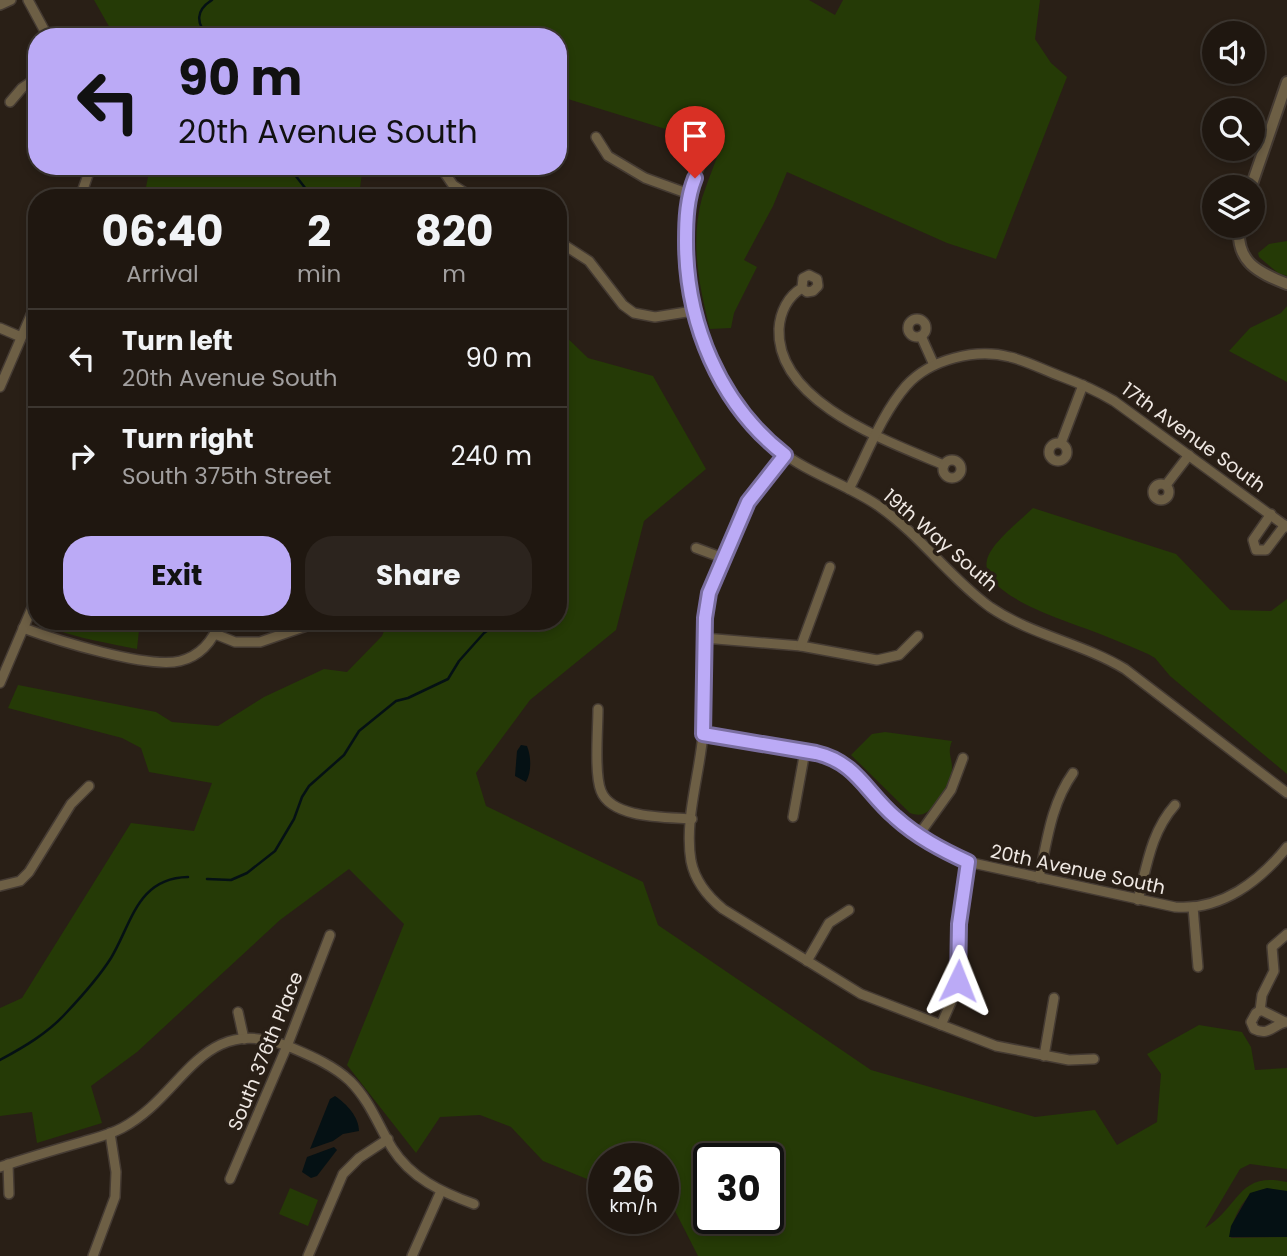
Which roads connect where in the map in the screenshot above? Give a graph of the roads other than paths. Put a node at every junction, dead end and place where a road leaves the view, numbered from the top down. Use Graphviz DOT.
graph roads {
  1 [pos="11,0"];
  2 [pos="28,0"];
  3 [pos="0,5"];
  4 [pos="43,28"];
  5 [pos="1287,82"];
  6 [pos="28,84"];
  7 [pos="10,102"];
  8 [pos="596,138"];
  9 [pos="708,147"];
  10 [pos="446,175"];
  11 [pos="1255,175"];
  12 [pos="459,189"];
  13 [pos="689,194"];
  14 [pos="1240,238"];
  15 [pos="567,247"];
  16 [pos="1287,284"];
  17 [pos="802,288"];
  18 [pos="692,311"];
  19 [pos="28,323"];
  20 [pos="0,328"];
  21 [pos="921,336"];
  22 [pos="22,337"];
  23 [pos="934,365"];
  24 [pos="1083,385"];
  25 [pos="0,387"];
  26 [pos="876,436"];
  27 [pos="1061,443"];
  28 [pos="785,455"];
  29 [pos="1189,455"];
  30 [pos="944,466"];
  31 [pos="1166,485"];
  32 [pos="849,489"];
  33 [pos="1271,514"];
  34 [pos="1286,526"];
  35 [pos="696,548"];
  36 [pos="723,558"];
  37 [pos="830,567"];
  38 [pos="28,617"];
  39 [pos="23,628"];
  40 [pos="28,630"];
  41 [pos="29,630"];
  42 [pos="216,630"];
  43 [pos="295,630"];
  44 [pos="215,634"];
  45 [pos="918,636"];
  46 [pos="704,638"];
  47 [pos="801,646"];
  48 [pos="0,683"];
  49 [pos="598,709"];
  50 [pos="703,734"];
  51 [pos="805,751"];
  52 [pos="963,758"];
  53 [pos="1073,773"];
  54 [pos="89,786"];
  55 [pos="1287,793"];
  56 [pos="1175,805"];
  57 [pos="793,817"];
  58 [pos="692,819"];
  59 [pos="918,836"];
  60 [pos="1287,847"];
  61 [pos="968,862"];
  62 [pos="1039,878"];
  63 [pos="0,886"];
  64 [pos="1138,900"];
  65 [pos="1193,907"];
  66 [pos="849,910"];
  67 [pos="1287,934"];
  68 [pos="330,935"];
  69 [pos="807,961"];
  70 [pos="1198,967"];
  71 [pos="1054,998"];
  72 [pos="1260,1011"];
  73 [pos="238,1012"];
  74 [pos="1286,1022"];
  75 [pos="941,1025"];
  76 [pos="244,1039"];
  77 [pos="288,1046"];
  78 [pos="1044,1056"];
  79 [pos="1094,1059"];
  80 [pos="110,1133"];
  81 [pos="388,1139"];
  82 [pos="4,1165"];
  83 [pos="230,1179"];
  84 [pos="441,1191"];
  85 [pos="9,1194"];
  86 [pos="474,1204"];
  87 [pos="93,1256"];
  88 [pos="307,1256"];
  89 [pos="412,1256"];
  1 -- 3 [label="street"];
  2 -- 4 [label="street"];
  5 -- 11 [label="street"];
  6 -- 7 [label="street"];
  8 -- 13 [label="street"];
  9 -- 13 [label="street, 19th Way South"];
  10 -- 12 [label="street"];
  13 -- 18 [label="street, 19th Way South"];
  14 -- 16 [label="street"];
  15 -- 18 [label="street"];
  17 -- 26 [label="street"];
  18 -- 28 [label="street, 19th Way South"];
  19 -- 22 [label="street"];
  20 -- 22 [label="street"];
  21 -- 23 [label="street"];
  22 -- 25 [label="street"];
  23 -- 24 [label="street, 17th Avenue South"];
  23 -- 26 [label="street"];
  24 -- 27 [label="street"];
  24 -- 29 [label="street, 17th Avenue South"];
  26 -- 30 [label="street"];
  26 -- 32 [label="street"];
  28 -- 32 [label="street, 19th Way South"];
  28 -- 36 [label="street"];
  29 -- 31 [label="street"];
  29 -- 33 [label="street, 17th Avenue South"];
  32 -- 55 [label="street, 19th Way South"];
  33 -- 34 [label="street, 17th Avenue South"];
  33 -- 34 [label="street"];
  35 -- 36 [label="street"];
  36 -- 46 [label="street"];
  37 -- 47 [label="street"];
  38 -- 39 [label="street"];
  39 -- 40 [label="street"];
  39 -- 48 [label="street"];
  41 -- 44 [label="street"];
  42 -- 44 [label="street"];
  43 -- 44 [label="street"];
  45 -- 47 [label="street"];
  46 -- 47 [label="street"];
  46 -- 50 [label="street"];
  49 -- 58 [label="street"];
  50 -- 51 [label="street, 20th Avenue South"];
  50 -- 58 [label="street"];
  51 -- 57 [label="street"];
  51 -- 59 [label="street, 20th Avenue South"];
  52 -- 59 [label="street"];
  53 -- 62 [label="street"];
  54 -- 63 [label="street"];
  56 -- 64 [label="street"];
  58 -- 69 [label="street"];
  59 -- 61 [label="street, 20th Avenue South"];
  60 -- 65 [label="street"];
  61 -- 62 [label="street, 20th Avenue South"];
  61 -- 75 [label="street"];
  62 -- 64 [label="street, 20th Avenue South"];
  64 -- 65 [label="street, 20th Avenue South"];
  65 -- 70 [label="street"];
  66 -- 69 [label="street"];
  67 -- 72 [label="street"];
  68 -- 77 [label="street, South 376th Place"];
  69 -- 75 [label="street"];
  71 -- 78 [label="street"];
  72 -- 74 [label="street"];
  72 -- 74 [label="street"];
  73 -- 76 [label="street"];
  75 -- 78 [label="street"];
  76 -- 77 [label="street"];
  76 -- 80 [label="street"];
  77 -- 81 [label="street"];
  77 -- 83 [label="street, South 376th Place"];
  78 -- 79 [label="street"];
  80 -- 82 [label="street"];
  80 -- 87 [label="street"];
  81 -- 84 [label="street"];
  81 -- 88 [label="street"];
  82 -- 85 [label="street"];
  84 -- 86 [label="street"];
  84 -- 89 [label="street"];
}
